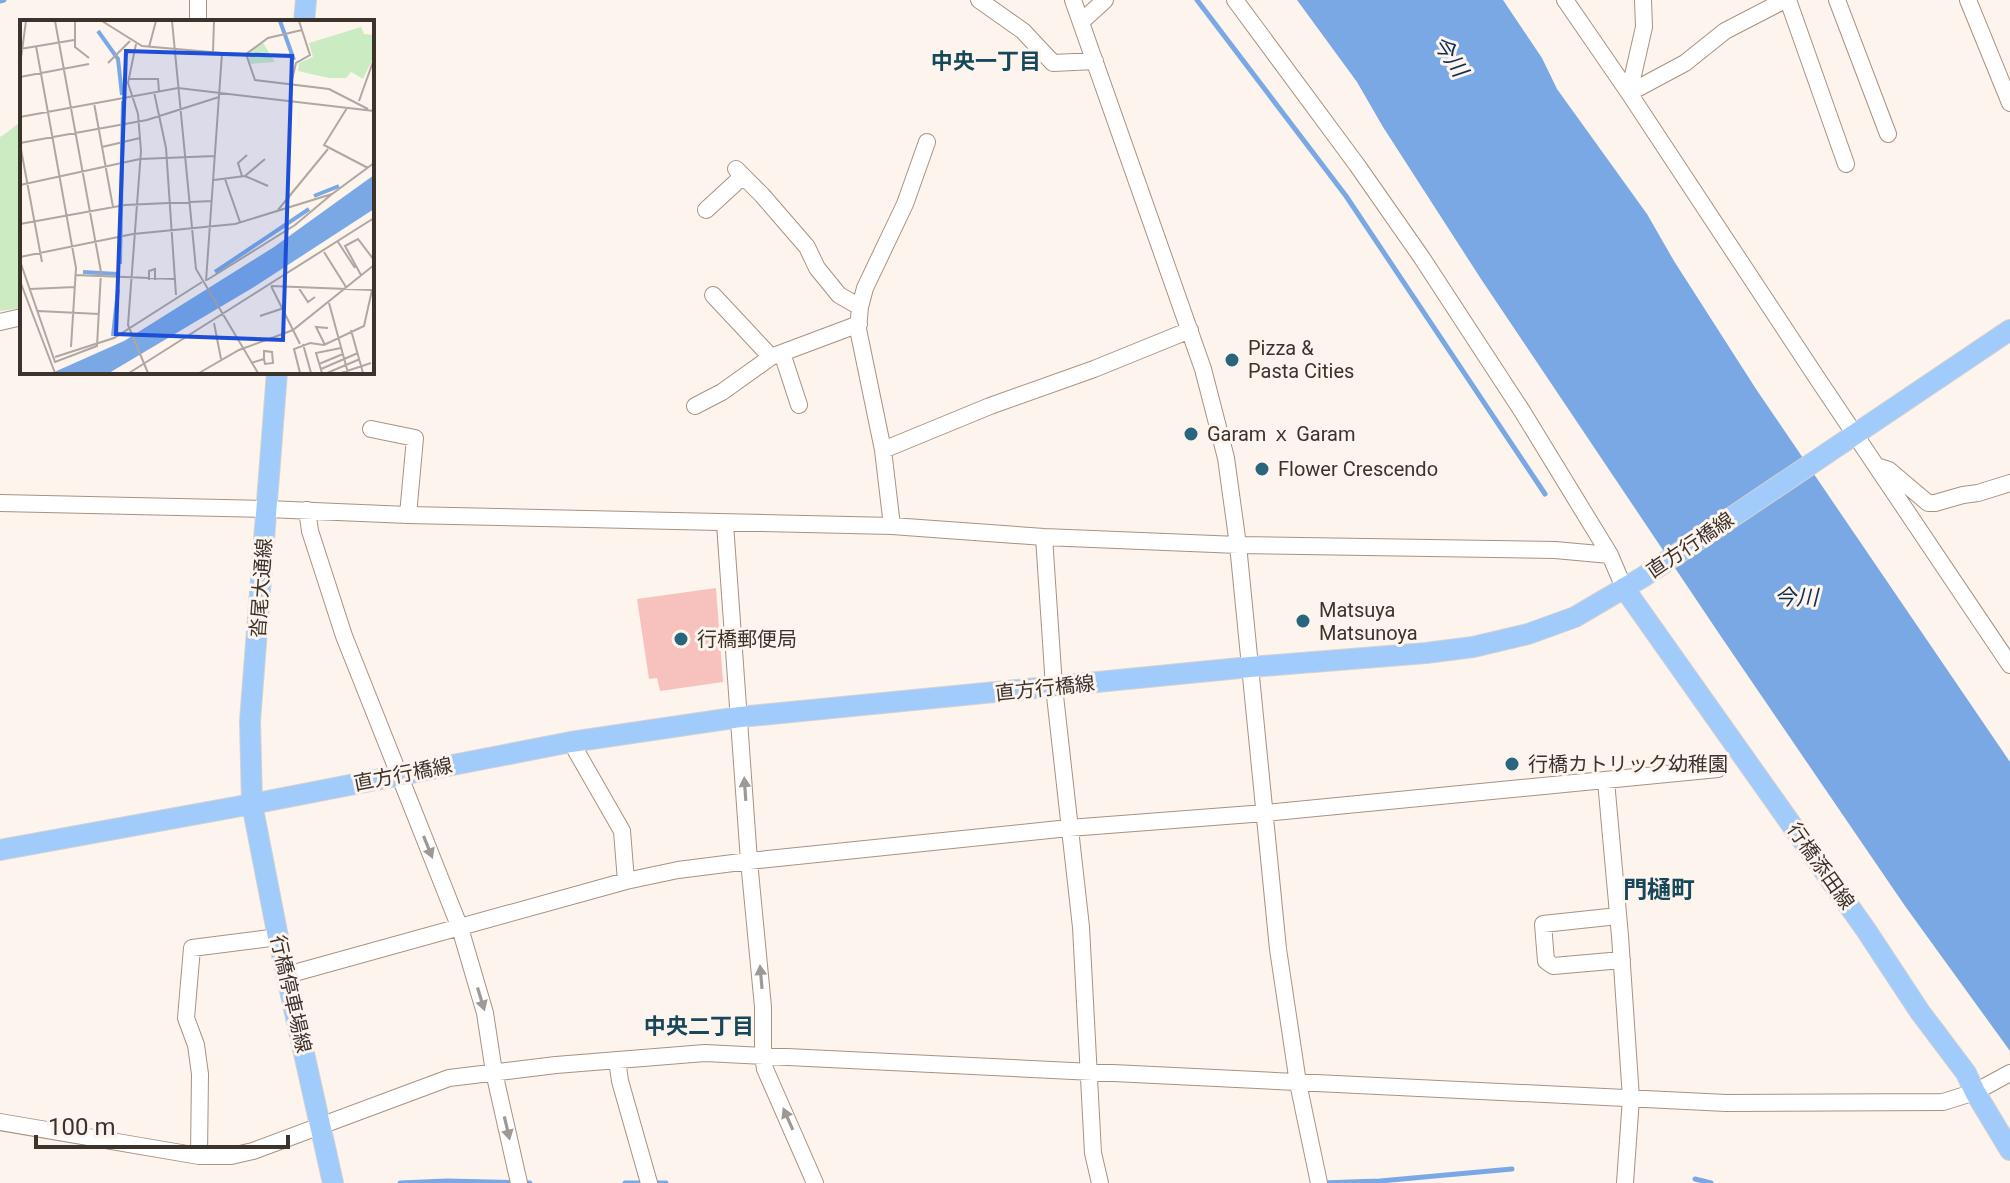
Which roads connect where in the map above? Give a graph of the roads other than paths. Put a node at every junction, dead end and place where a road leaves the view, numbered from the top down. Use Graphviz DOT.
graph roads {
  1 [pos="196,0"];
  2 [pos="306,0"];
  3 [pos="979,0"];
  4 [pos="1073,0"];
  5 [pos="1105,0"];
  6 [pos="1235,0"];
  7 [pos="1565,0"];
  8 [pos="1643,0"];
  9 [pos="1837,0"];
  10 [pos="1968,0"];
  11 [pos="1781,1"];
  12 [pos="198,20"];
  13 [pos="304,20"];
  14 [pos="1081,22"];
  15 [pos="1095,61"];
  16 [pos="1629,93"];
  17 [pos="2010,103"];
  18 [pos="1888,134"];
  19 [pos="927,142"];
  20 [pos="1846,164"];
  21 [pos="706,210"];
  22 [pos="713,295"];
  23 [pos="859,316"];
  24 [pos="20,317"];
  25 [pos="0,322"];
  26 [pos="1190,330"];
  27 [pos="2010,330"];
  28 [pos="776,355"];
  29 [pos="277,374"];
  30 [pos="799,405"];
  31 [pos="695,406"];
  32 [pos="371,429"];
  33 [pos="1850,437"];
  34 [pos="883,450"];
  35 [pos="1875,465"];
  36 [pos="2010,483"];
  37 [pos="0,503"];
  38 [pos="267,509"];
  39 [pos="307,510"];
  40 [pos="408,515"];
  41 [pos="725,524"];
  42 [pos="892,526"];
  43 [pos="1044,537"];
  44 [pos="1238,545"];
  45 [pos="1610,555"];
  46 [pos="1624,588"];
  47 [pos="2010,665"];
  48 [pos="1250,667"];
  49 [pos="1054,687"];
  50 [pos="740,717"];
  51 [pos="571,742"];
  52 [pos="1718,769"];
  53 [pos="399,774"];
  54 [pos="1606,781"];
  55 [pos="252,804"];
  56 [pos="1265,813"];
  57 [pos="1069,828"];
  58 [pos="0,850"];
  59 [pos="749,861"];
  60 [pos="626,881"];
  61 [pos="1618,916"];
  62 [pos="460,928"];
  63 [pos="278,937"];
  64 [pos="1622,960"];
  65 [pos="287,975"];
  66 [pos="763,1055"];
  67 [pos="617,1060"];
  68 [pos="1090,1071"];
  69 [pos="494,1072"];
  70 [pos="2006,1075"];
  71 [pos="1298,1083"];
  72 [pos="1975,1092"];
  73 [pos="1631,1098"];
  74 [pos="0,1122"];
  75 [pos="320,1126"];
  76 [pos="2010,1150"];
  77 [pos="199,1156"];
  78 [pos="333,1183"];
  79 [pos="519,1183"];
  80 [pos="649,1183"];
  81 [pos="815,1183"];
  82 [pos="1100,1183"];
  83 [pos="1319,1183"];
  84 [pos="1625,1183"];
  1 -- 12 [label="street"];
  2 -- 13 [label="main road"];
  3 -- 15 [label="street"];
  4 -- 14 [label="street"];
  5 -- 14 [label="street"];
  6 -- 45 [label="street"];
  7 -- 16 [label="street"];
  8 -- 16 [label="street"];
  9 -- 18 [label="street"];
  10 -- 17 [label="street"];
  11 -- 16 [label="street"];
  11 -- 20 [label="street"];
  14 -- 15 [label="street"];
  15 -- 26 [label="street"];
  16 -- 33 [label="street"];
  19 -- 23 [label="street"];
  21 -- 23 [label="street"];
  22 -- 28 [label="street"];
  23 -- 28 [label="street"];
  23 -- 34 [label="street"];
  24 -- 25 [label="street"];
  26 -- 34 [label="street"];
  26 -- 44 [label="street"];
  27 -- 33 [label="main road, 直方行橋線"];
  28 -- 30 [label="street"];
  28 -- 31 [label="street"];
  29 -- 38 [label="main road, 沓尾大通線"];
  32 -- 40 [label="street"];
  33 -- 35 [label="street"];
  33 -- 46 [label="main road, 直方行橋線"];
  34 -- 42 [label="street"];
  35 -- 36 [label="street"];
  35 -- 47 [label="street"];
  37 -- 38 [label="street"];
  38 -- 39 [label="street"];
  38 -- 55 [label="main road, 沓尾大通線"];
  39 -- 40 [label="street"];
  39 -- 53 [label="street"];
  40 -- 41 [label="street"];
  41 -- 42 [label="street"];
  41 -- 50 [label="street"];
  42 -- 43 [label="street"];
  43 -- 44 [label="street"];
  43 -- 49 [label="street"];
  44 -- 45 [label="street"];
  44 -- 48 [label="street"];
  45 -- 46 [label="street"];
  46 -- 48 [label="main road, 直方行橋線"];
  46 -- 72 [label="main road, 行橋添田線"];
  48 -- 49 [label="main road, 直方行橋線"];
  48 -- 56 [label="street"];
  49 -- 50 [label="main road, 直方行橋線"];
  49 -- 57 [label="street"];
  50 -- 51 [label="main road, 直方行橋線"];
  59 -- 50 [label="street, one-way"];
  51 -- 53 [label="main road, 直方行橋線"];
  51 -- 60 [label="street"];
  52 -- 54 [label="street"];
  53 -- 55 [label="main road, 直方行橋線"];
  53 -- 62 [label="street, one-way"];
  54 -- 56 [label="street"];
  54 -- 61 [label="street"];
  55 -- 58 [label="main road, 直方行橋線"];
  55 -- 63 [label="main road, 行橋停車場線"];
  56 -- 57 [label="street"];
  56 -- 71 [label="street"];
  57 -- 59 [label="street"];
  57 -- 68 [label="street"];
  59 -- 60 [label="street"];
  66 -- 59 [label="street, one-way"];
  60 -- 62 [label="street"];
  61 -- 64 [label="street"];
  61 -- 64 [label="street"];
  62 -- 65 [label="street"];
  62 -- 69 [label="street, one-way"];
  63 -- 65 [label="main road, 行橋停車場線"];
  63 -- 77 [label="street"];
  64 -- 73 [label="street"];
  65 -- 75 [label="main road, 行橋停車場線"];
  66 -- 67 [label="street"];
  66 -- 68 [label="street"];
  81 -- 66 [label="street, one-way"];
  67 -- 69 [label="street"];
  67 -- 80 [label="street"];
  68 -- 71 [label="street"];
  68 -- 82 [label="street"];
  69 -- 75 [label="street"];
  69 -- 79 [label="street, one-way"];
  70 -- 72 [label="street"];
  71 -- 73 [label="street"];
  71 -- 83 [label="street"];
  72 -- 73 [label="street"];
  72 -- 76 [label="main road, 行橋添田線"];
  73 -- 84 [label="street"];
  74 -- 77 [label="street"];
  75 -- 77 [label="street"];
  75 -- 78 [label="main road, 行橋停車場線"];
}
